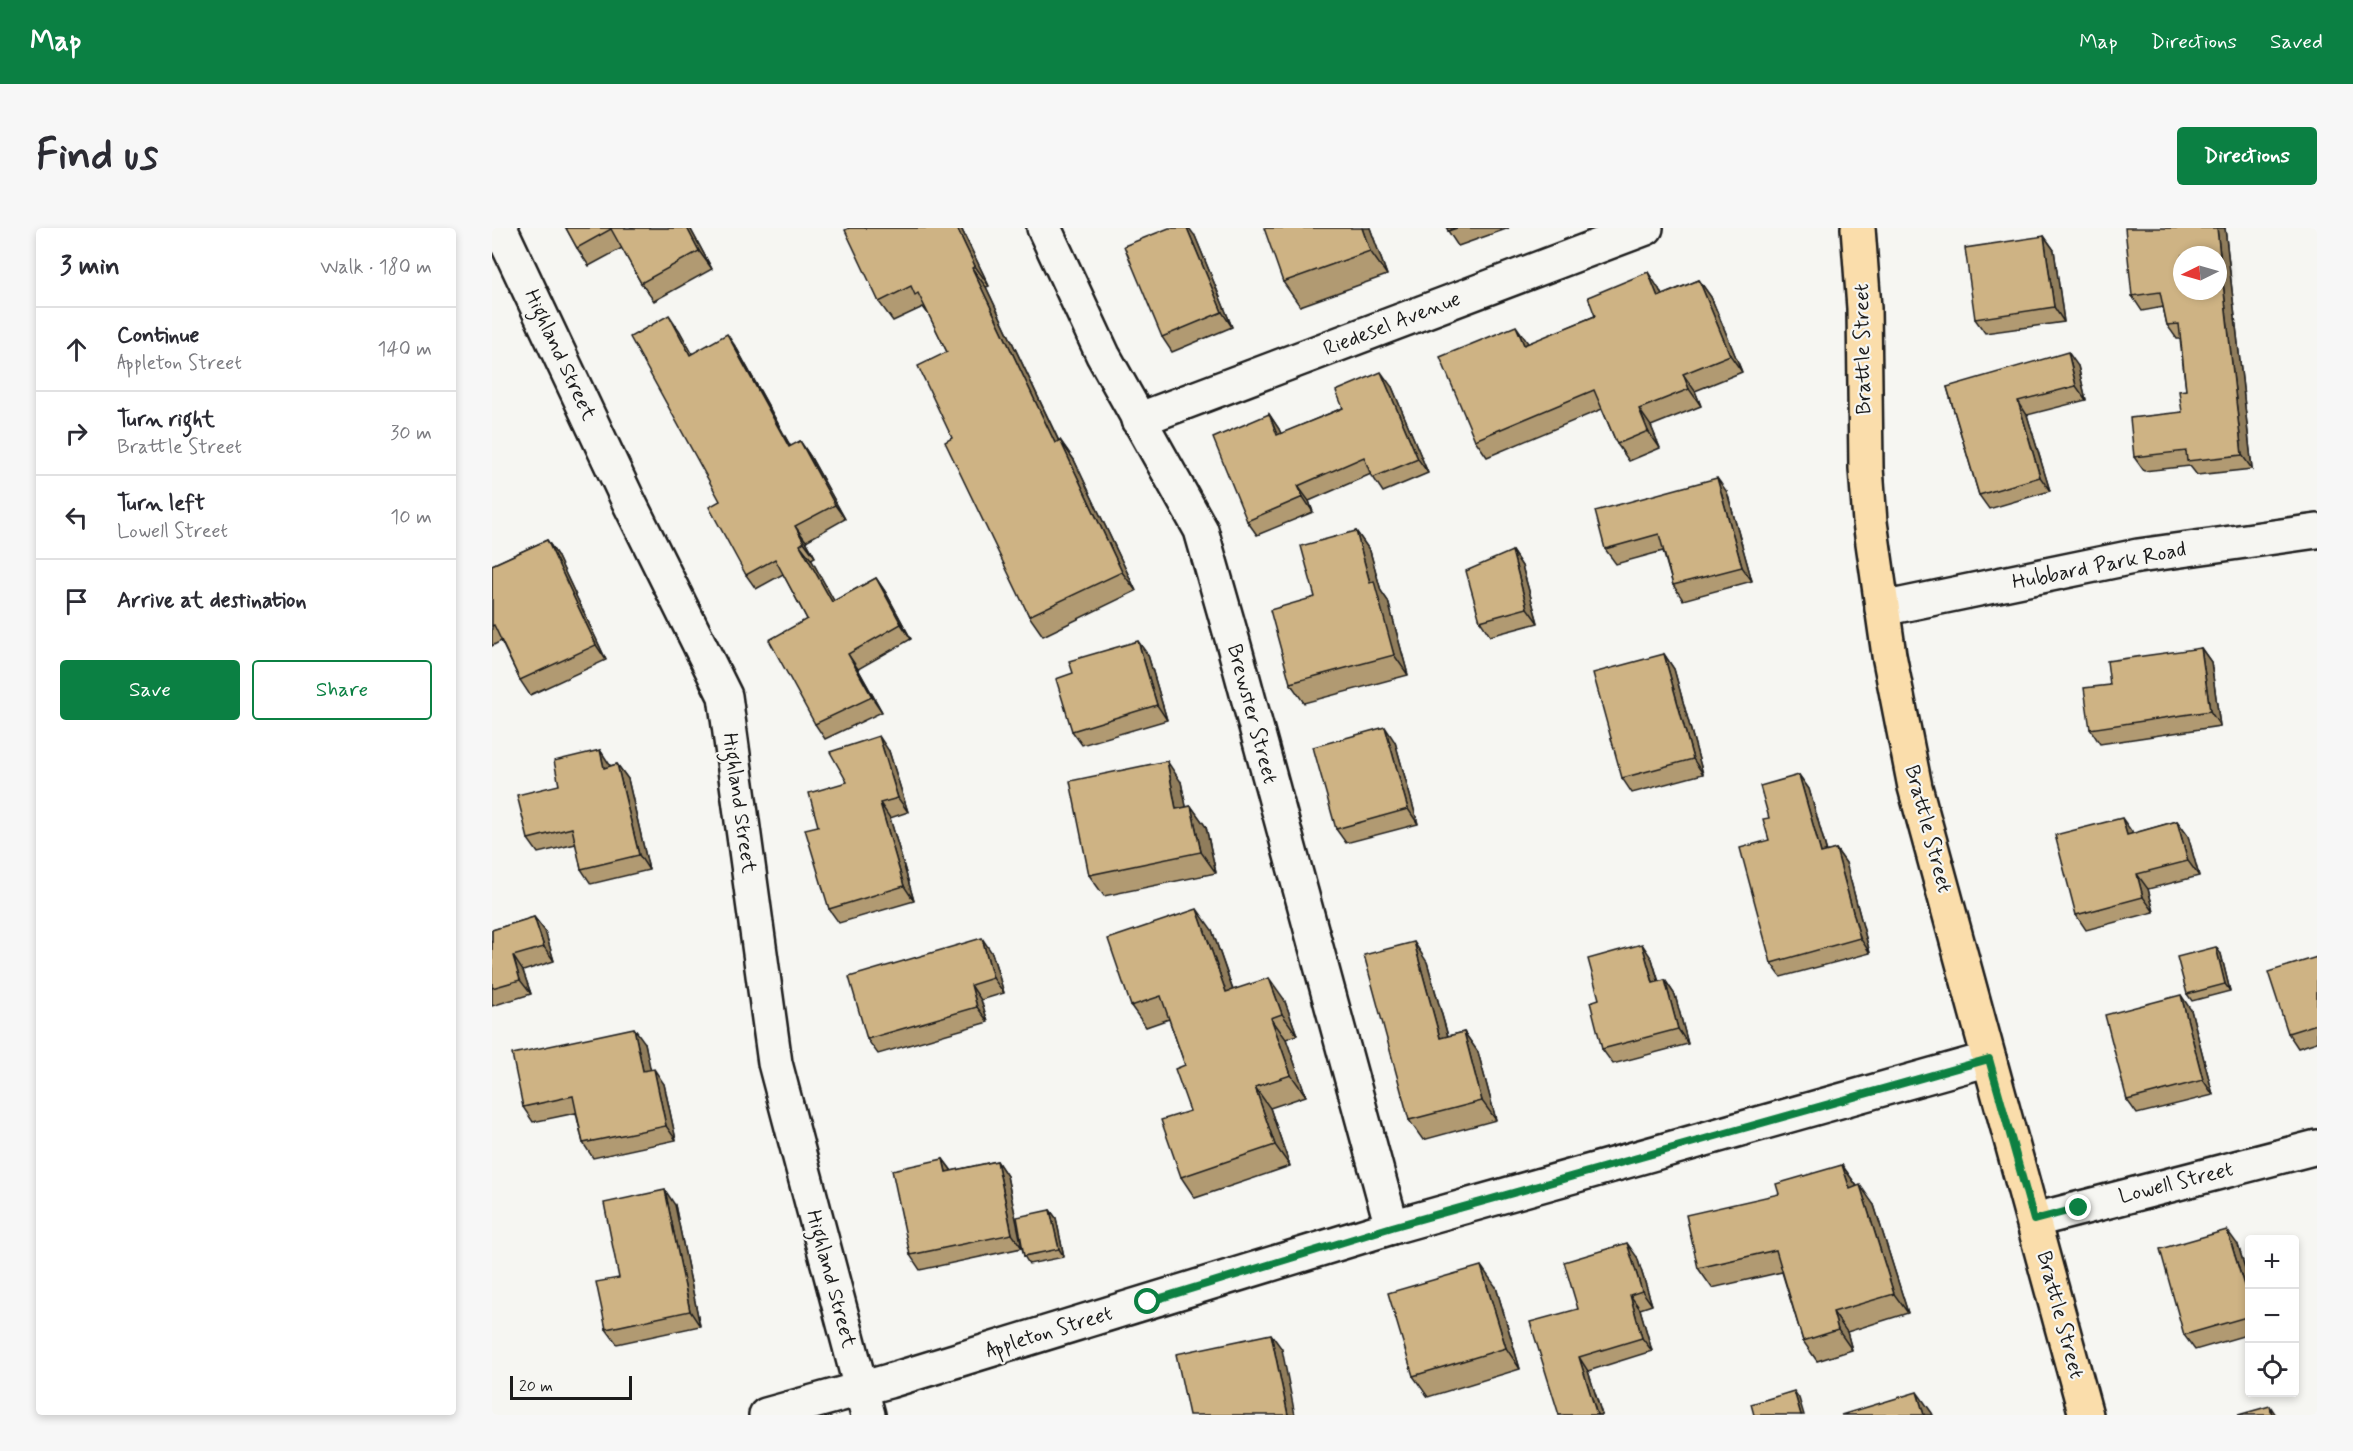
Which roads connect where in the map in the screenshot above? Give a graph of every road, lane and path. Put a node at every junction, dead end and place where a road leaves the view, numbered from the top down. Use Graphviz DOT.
graph roads {
  1 [pos="500,228"];
  2 [pos="1044,228"];
  3 [pos="1646,228"];
  4 [pos="1858,228"];
  5 [pos="1138,420"];
  6 [pos="2317,531"];
  7 [pos="1882,609"];
  8 [pos="1989,1059"];
  9 [pos="2317,1147"];
  10 [pos="2034,1220"];
  11 [pos="1392,1227"];
  12 [pos="864,1402"];
  13 [pos="766,1415"];
  14 [pos="2086,1415"];
  1 -- 12 [label="street, Highland Street"];
  2 -- 5 [label="street, Brewster Street"];
  3 -- 5 [label="street, Riedesel Avenue"];
  4 -- 7 [label="main road, Brattle Street"];
  5 -- 11 [label="street, Brewster Street"];
  6 -- 7 [label="street, Hubbard Park Road"];
  7 -- 8 [label="main road, Brattle Street"];
  8 -- 10 [label="main road, Brattle Street"];
  8 -- 11 [label="street, Appleton Street"];
  9 -- 10 [label="street, Lowell Street"];
  10 -- 14 [label="main road, Brattle Street"];
  11 -- 12 [label="street, Appleton Street"];
  12 -- 13 [label="street, Appleton Street"];
}
